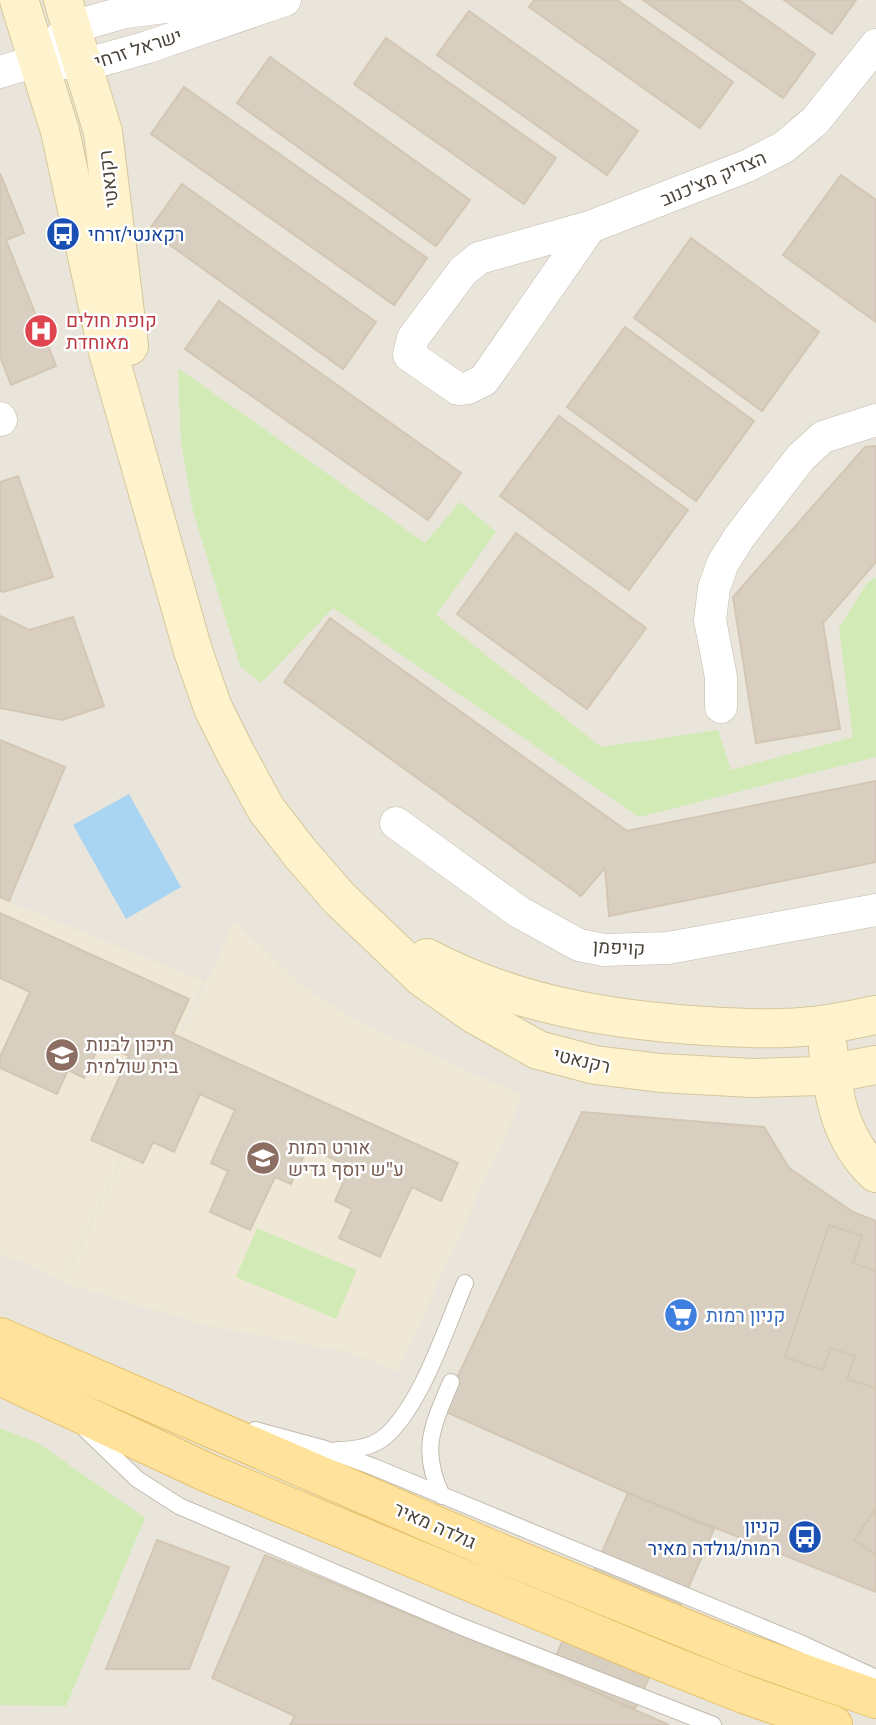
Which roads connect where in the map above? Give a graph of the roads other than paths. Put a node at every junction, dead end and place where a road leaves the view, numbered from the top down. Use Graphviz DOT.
graph roads {
  1 [pos="19,0"];
  2 [pos="285,0"];
  3 [pos="68,13"];
  4 [pos="876,45"];
  5 [pos="39,60"];
  6 [pos="85,65"];
  7 [pos="0,72"];
  8 [pos="590,227"];
  9 [pos="876,420"];
  10 [pos="149,501"];
  11 [pos="721,707"];
  12 [pos="396,823"];
  13 [pos="339,898"];
  14 [pos="876,910"];
  15 [pos="876,1015"];
  16 [pos="825,1024"];
  17 [pos="876,1066"];
  18 [pos="831,1074"];
  19 [pos="876,1173"];
  20 [pos="465,1283"];
  21 [pos="0,1336"];
  22 [pos="0,1376"];
  23 [pos="451,1382"];
  24 [pos="57,1401"];
  25 [pos="155,1403"];
  26 [pos="325,1449"];
  27 [pos="442,1496"];
  28 [pos="876,1678"];
  29 [pos="876,1699"];
  30 [pos="713,1725"];
  31 [pos="833,1725"];
  1 -- 5 [label="street, רקנאטי"];
  2 -- 3 [label="street, ישראל זרחי"];
  2 -- 6 [label="street, ישראל זרחי"];
  3 -- 5 [label="street, ישראל זרחי"];
  3 -- 6 [label="street, רקנאטי"];
  4 -- 8 [label="street, הצדיק מצ'כנוב"];
  5 -- 6 [label="street, ישראל זרחי"];
  5 -- 7 [label="street"];
  5 -- 10 [label="street, רקנאטי"];
  6 -- 10 [label="street, רקנאטי"];
  8 -- 8 [label="street, הצדיק מצ'כנוב"];
  9 -- 11 [label="street"];
  10 -- 13 [label="street, רקנאטי"];
  12 -- 14 [label="street, קויפמן"];
  13 -- 16 [label="street, רקנאטי"];
  13 -- 18 [label="street, רקנאטי"];
  15 -- 16 [label="street, רקנאטי"];
  16 -- 18 [label="street"];
  17 -- 18 [label="street, רקנאטי"];
  18 -- 19 [label="street"];
  20 -- 26 [label="lane"];
  21 -- 25 [label="main road, גולדה מאיר"];
  22 -- 24 [label="main road, גולדה מאיר"];
  23 -- 27 [label="lane"];
  24 -- 30 [label="lane"];
  24 -- 31 [label="main road, גולדה מאיר"];
  25 -- 26 [label="lane"];
  25 -- 29 [label="main road, גולדה מאיר"];
  26 -- 27 [label="lane"];
  27 -- 28 [label="lane"];
}
